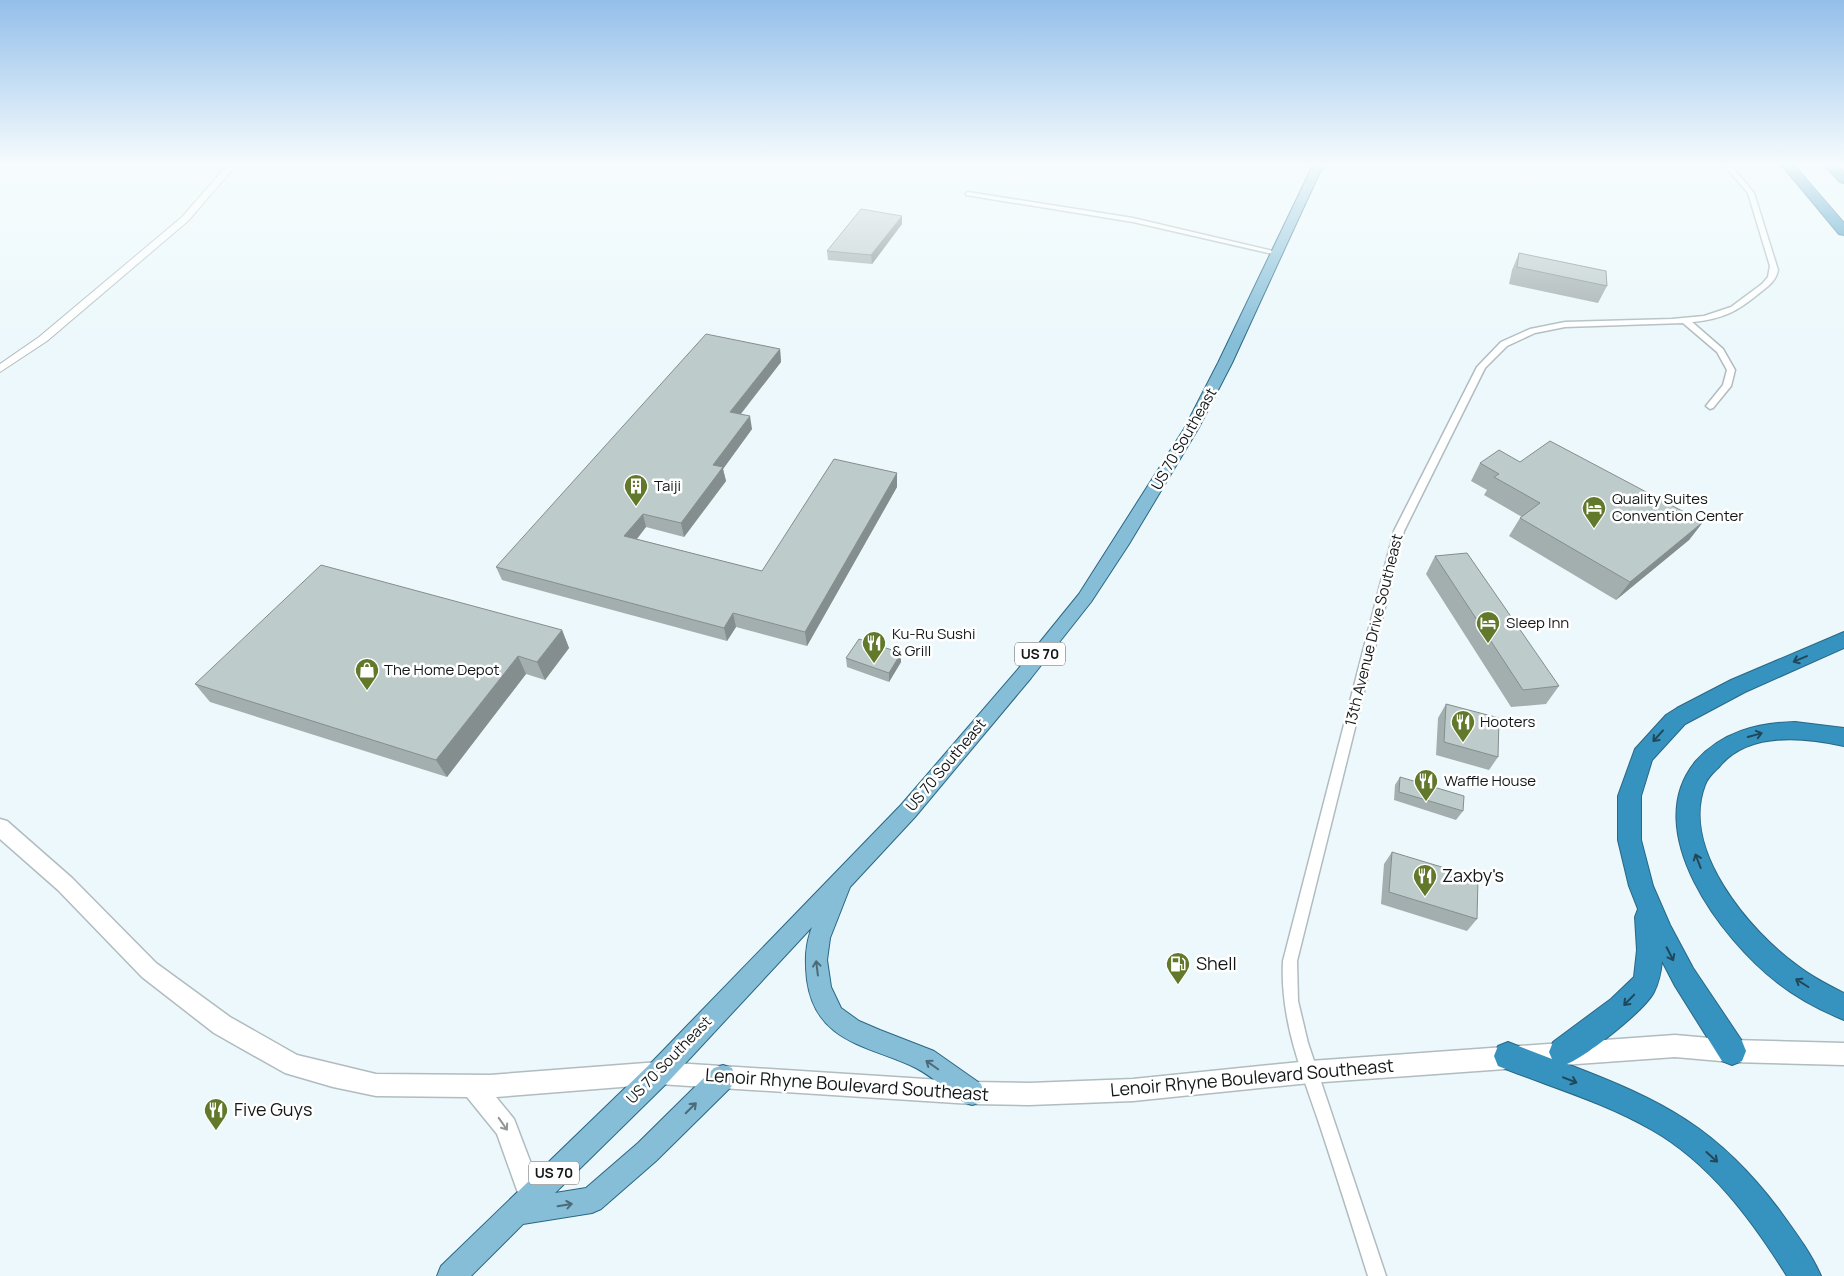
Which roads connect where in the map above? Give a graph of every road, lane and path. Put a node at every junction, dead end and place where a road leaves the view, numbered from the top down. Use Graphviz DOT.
graph roads {
  1 [pos="181,223"];
  2 [pos="1144,223"];
  3 [pos="1291,223"];
  4 [pos="1760,223"];
  5 [pos="1277,253"];
  6 [pos="1685,320"];
  7 [pos="0,369"];
  8 [pos="1710,406"];
  9 [pos="1844,639"];
  10 [pos="1844,737"];
  11 [pos="0,827"];
  12 [pos="843,878"];
  13 [pos="1642,888"];
  14 [pos="1844,1007"];
  15 [pos="1732,1051"];
  16 [pos="1563,1052"];
  17 [pos="1844,1054"];
  18 [pos="1508,1056"];
  19 [pos="1310,1072"];
  20 [pos="659,1073"];
  21 [pos="723,1077"];
  22 [pos="473,1086"];
  23 [pos="972,1093"];
  24 [pos="524,1204"];
  25 [pos="451,1276"];
  26 [pos="1377,1276"];
  27 [pos="1805,1276"];
  1 -- 7 [label="street"];
  2 -- 5 [label="street"];
  3 -- 5 [label="main road, US 70 Southeast / US 70"];
  4 -- 6 [label="street, 13th Avenue Drive Southeast"];
  5 -- 12 [label="main road, US 70 Southeast / US 70"];
  6 -- 8 [label="street"];
  6 -- 19 [label="street, 13th Avenue Drive Southeast"];
  9 -- 13 [label="highway, one-way"];
  14 -- 10 [label="highway, one-way"];
  11 -- 22 [label="main road, Lenoir Rhyne Boulevard Southeast"];
  12 -- 20 [label="main road, US 70 Southeast / US 70"];
  23 -- 12 [label="main road, one-way"];
  13 -- 15 [label="highway, one-way"];
  13 -- 16 [label="highway, one-way"];
  15 -- 16 [label="main road, Lenoir Rhyne Boulevard Southeast"];
  15 -- 17 [label="main road, Lenoir Rhyne Boulevard Southeast"];
  16 -- 18 [label="main road, Lenoir Rhyne Boulevard Southeast"];
  18 -- 19 [label="main road, Lenoir Rhyne Boulevard Southeast"];
  18 -- 27 [label="highway, one-way"];
  19 -- 23 [label="main road, Lenoir Rhyne Boulevard Southeast"];
  19 -- 26 [label="street, 13th Avenue Drive Southeast"];
  20 -- 21 [label="main road, Lenoir Rhyne Boulevard Southeast"];
  20 -- 22 [label="main road, Lenoir Rhyne Boulevard Southeast"];
  20 -- 24 [label="main road, US 70 Southeast / US 70"];
  21 -- 23 [label="main road, Lenoir Rhyne Boulevard Southeast"];
  24 -- 21 [label="main road, one-way"];
  22 -- 24 [label="main road, one-way"];
  24 -- 25 [label="main road, US 70 Southeast / US 70"];
}
